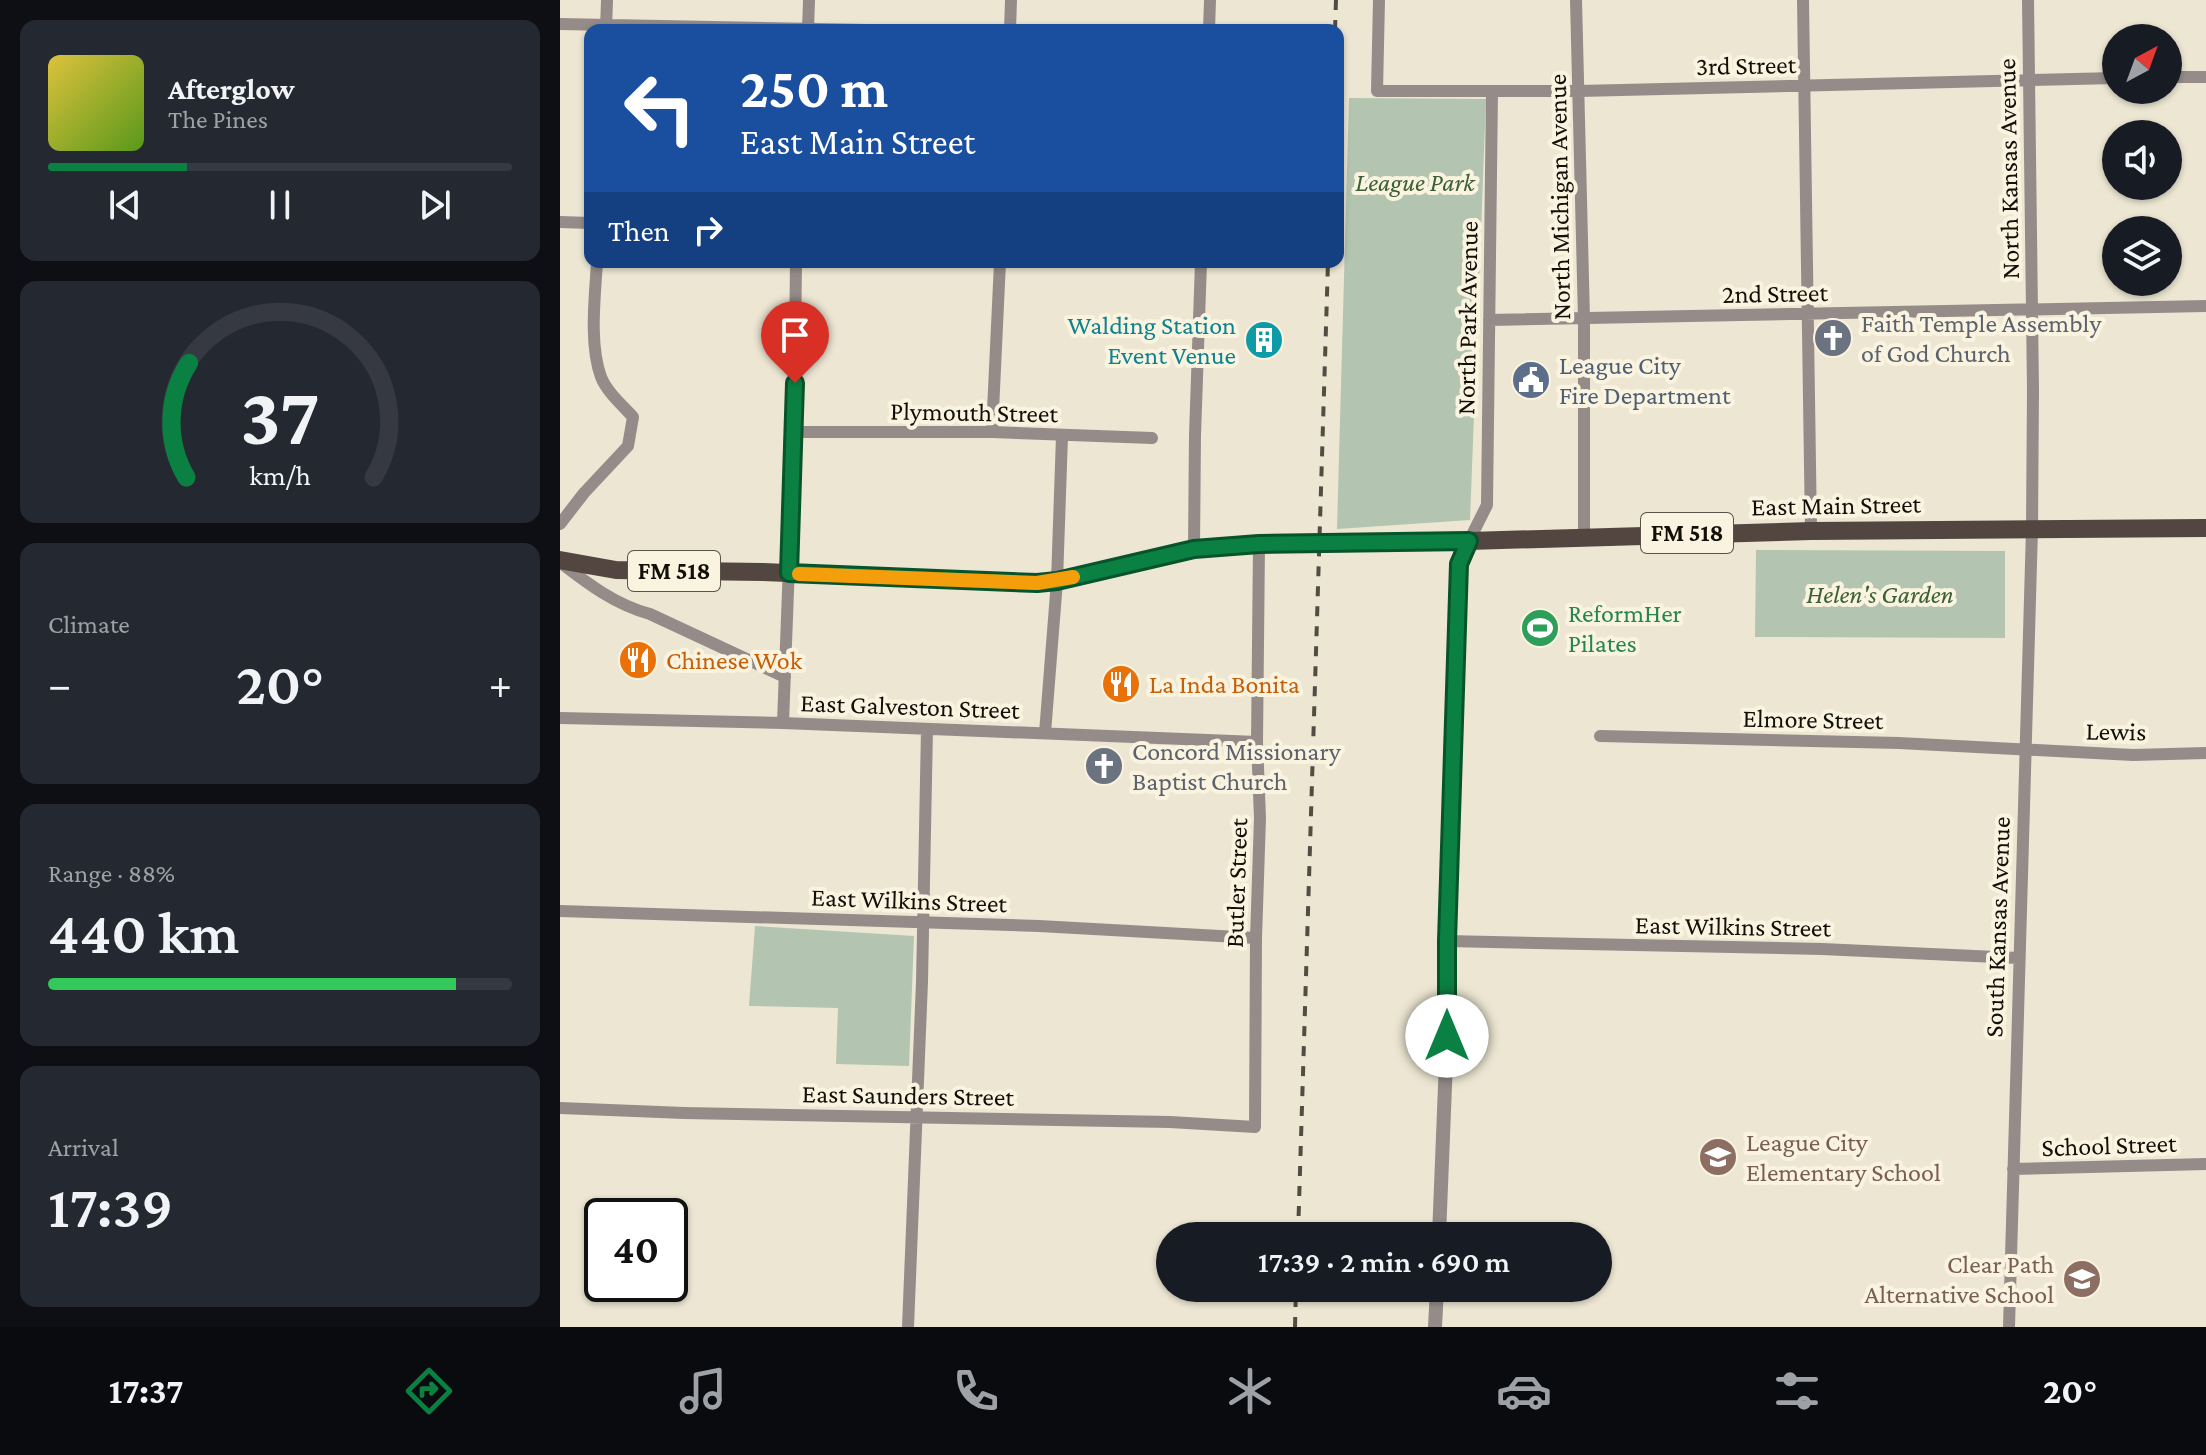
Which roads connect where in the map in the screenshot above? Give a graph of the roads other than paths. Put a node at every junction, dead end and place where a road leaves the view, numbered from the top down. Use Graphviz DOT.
graph roads {
  1 [pos="607,0"];
  2 [pos="809,0"];
  3 [pos="1011,0"];
  4 [pos="1210,0"];
  5 [pos="1379,0"];
  6 [pos="1576,0"];
  7 [pos="1803,0"];
  8 [pos="2028,0"];
  9 [pos="560,24"];
  10 [pos="606,24"];
  11 [pos="808,24"];
  12 [pos="1010,24"];
  13 [pos="1209,24"];
  14 [pos="584,26"];
  15 [pos="2182,77"];
  16 [pos="2206,77"];
  17 [pos="2102,78"];
  18 [pos="2029,80"];
  19 [pos="1805,85"];
  20 [pos="1492,91"];
  21 [pos="1579,91"];
  22 [pos="560,222"];
  23 [pos="584,223"];
  24 [pos="597,268"];
  25 [pos="796,268"];
  26 [pos="1000,268"];
  27 [pos="1201,268"];
  28 [pos="2206,306"];
  29 [pos="2032,310"];
  30 [pos="1808,314"];
  31 [pos="1584,319"];
  32 [pos="1489,320"];
  33 [pos="794,432"];
  34 [pos="992,432"];
  35 [pos="1062,436"];
  36 [pos="1152,438"];
  37 [pos="560,524"];
  38 [pos="2206,528"];
  39 [pos="2032,529"];
  40 [pos="1811,531"];
  41 [pos="1584,536"];
  42 [pos="1469,541"];
  43 [pos="1259,544"];
  44 [pos="1194,549"];
  45 [pos="560,561"];
  46 [pos="789,573"];
  47 [pos="1057,581"];
  48 [pos="785,677"];
  49 [pos="560,718"];
  50 [pos="783,723"];
  51 [pos="927,729"];
  52 [pos="1045,733"];
  53 [pos="1600,736"];
  54 [pos="1257,742"];
  55 [pos="2024,749"];
  56 [pos="2206,753"];
  57 [pos="560,911"];
  58 [pos="922,922"];
  59 [pos="1256,938"];
  60 [pos="1447,941"];
  61 [pos="2018,958"];
  62 [pos="560,1108"];
  63 [pos="916,1117"];
  64 [pos="1255,1127"];
  65 [pos="2206,1164"];
  66 [pos="2013,1169"];
  67 [pos="1440,1222"];
  68 [pos="1436,1302"];
  69 [pos="908,1327"];
  70 [pos="1435,1327"];
  71 [pos="2009,1327"];
  1 -- 10 [label="street"];
  2 -- 11 [label="street"];
  3 -- 12 [label="street"];
  4 -- 13 [label="street"];
  5 -- 20 [label="street, 3rd Street"];
  6 -- 21 [label="street, North Michigan Avenue"];
  7 -- 19 [label="street"];
  8 -- 18 [label="street, North Kansas Avenue"];
  9 -- 14 [label="street"];
  15 -- 16 [label="street"];
  17 -- 18 [label="street, 3rd Street"];
  18 -- 19 [label="street, 3rd Street"];
  18 -- 29 [label="street, North Kansas Avenue"];
  19 -- 21 [label="street, 3rd Street"];
  19 -- 30 [label="street"];
  20 -- 21 [label="street, 3rd Street"];
  20 -- 32 [label="street, North Park Avenue"];
  21 -- 31 [label="street, North Michigan Avenue"];
  22 -- 23 [label="street"];
  24 -- 37 [label="street"];
  25 -- 33 [label="street"];
  26 -- 34 [label="street"];
  27 -- 44 [label="street"];
  28 -- 29 [label="street, 2nd Street"];
  29 -- 30 [label="street, 2nd Street"];
  29 -- 39 [label="street, North Kansas Avenue"];
  30 -- 31 [label="street, 2nd Street"];
  30 -- 40 [label="street"];
  31 -- 32 [label="street, 2nd Street"];
  31 -- 41 [label="street, North Michigan Avenue"];
  32 -- 42 [label="street, North Park Avenue"];
  33 -- 34 [label="street, Plymouth Street"];
  33 -- 46 [label="street"];
  34 -- 35 [label="street, Plymouth Street"];
  35 -- 36 [label="street, Plymouth Street"];
  35 -- 47 [label="street"];
  38 -- 39 [label="main road, East Main Street / FM 518"];
  39 -- 40 [label="main road, East Main Street / FM 518"];
  39 -- 55 [label="street, South Kansas Avenue"];
  40 -- 41 [label="main road, East Main Street / FM 518"];
  41 -- 42 [label="main road, East Main Street / FM 518"];
  42 -- 43 [label="main road, East Main Street / FM 518"];
  42 -- 60 [label="street"];
  43 -- 44 [label="main road, East Main Street / FM 518"];
  43 -- 54 [label="street, Butler Street"];
  44 -- 47 [label="main road, East Main Street / FM 518"];
  45 -- 46 [label="main road, East Main Street / FM 518"];
  45 -- 48 [label="street"];
  46 -- 47 [label="main road, East Main Street / FM 518"];
  46 -- 48 [label="street"];
  47 -- 52 [label="street"];
  48 -- 50 [label="street"];
  49 -- 50 [label="street, East Galveston Street"];
  50 -- 51 [label="street, East Galveston Street"];
  51 -- 52 [label="street, East Galveston Street"];
  51 -- 58 [label="street"];
  52 -- 54 [label="street, East Galveston Street"];
  53 -- 55 [label="street, Elmore Street"];
  54 -- 59 [label="street, Butler Street"];
  55 -- 56 [label="street, Lewis"];
  55 -- 61 [label="street, South Kansas Avenue"];
  57 -- 58 [label="street, East Wilkins Street"];
  58 -- 59 [label="street, East Wilkins Street"];
  58 -- 63 [label="street"];
  59 -- 64 [label="street, Butler Street"];
  60 -- 61 [label="street, East Wilkins Street"];
  60 -- 67 [label="street"];
  61 -- 66 [label="street, South Kansas Avenue"];
  62 -- 63 [label="street, East Saunders Street"];
  63 -- 64 [label="street, East Saunders Street"];
  63 -- 69 [label="street"];
  65 -- 66 [label="street, School Street"];
  66 -- 71 [label="street, South Kansas Avenue"];
  68 -- 70 [label="street"];
}
